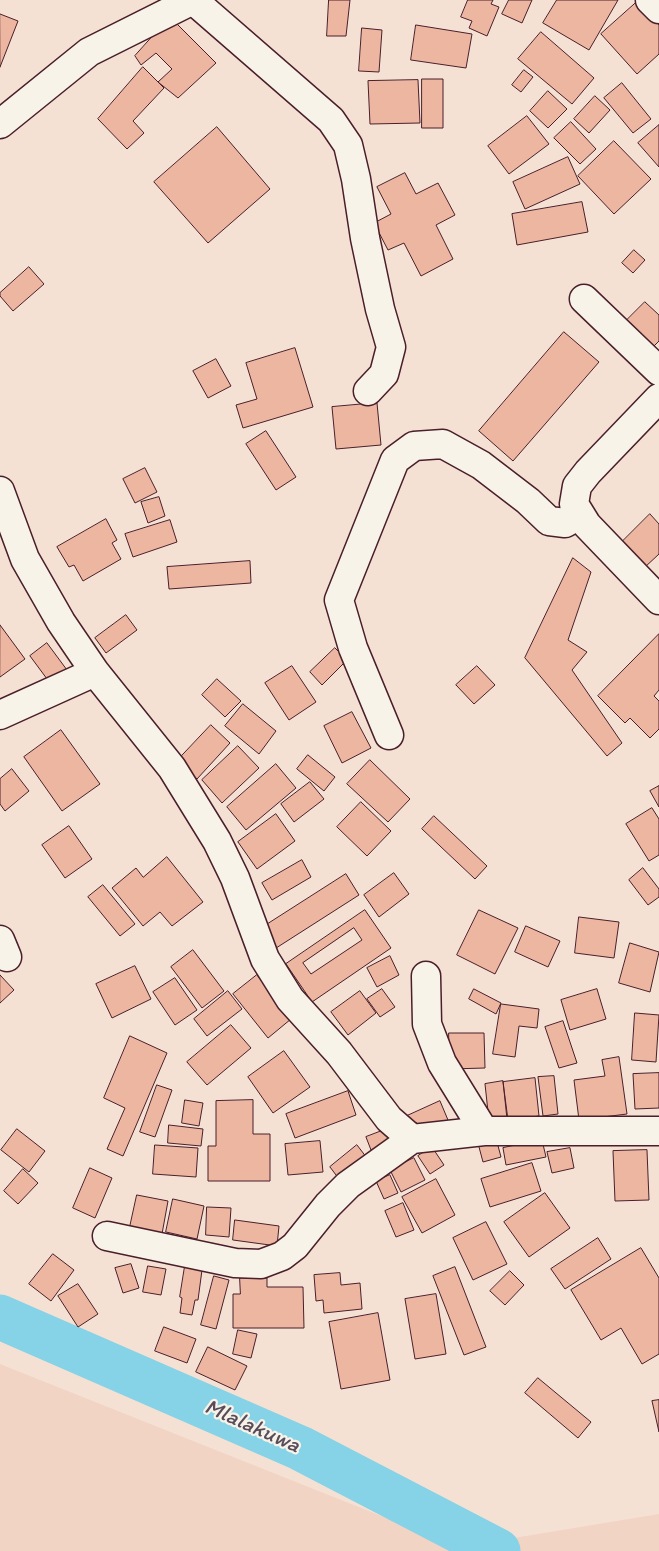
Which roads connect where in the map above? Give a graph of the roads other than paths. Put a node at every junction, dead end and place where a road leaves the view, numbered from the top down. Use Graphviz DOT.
graph roads {
  1 [pos="193,0"];
  2 [pos="650,0"];
  3 [pos="659,9"];
  4 [pos="0,124"];
  5 [pos="584,299"];
  6 [pos="659,371"];
  7 [pos="368,390"];
  8 [pos="659,398"];
  9 [pos="0,491"];
  10 [pos="579,515"];
  11 [pos="659,600"];
  12 [pos="95,672"];
  13 [pos="0,715"];
  14 [pos="389,735"];
  15 [pos="426,976"];
  16 [pos="659,1130"];
  17 [pos="484,1131"];
  18 [pos="412,1139"];
  19 [pos="107,1236"];
  1 -- 4 [label="street"];
  1 -- 7 [label="street"];
  2 -- 3 [label="street"];
  5 -- 6 [label="street"];
  8 -- 10 [label="street"];
  9 -- 12 [label="street"];
  10 -- 11 [label="street"];
  10 -- 14 [label="street"];
  12 -- 13 [label="street"];
  12 -- 18 [label="street"];
  15 -- 17 [label="street"];
  16 -- 17 [label="street"];
  17 -- 18 [label="street"];
  18 -- 19 [label="street"];
}
